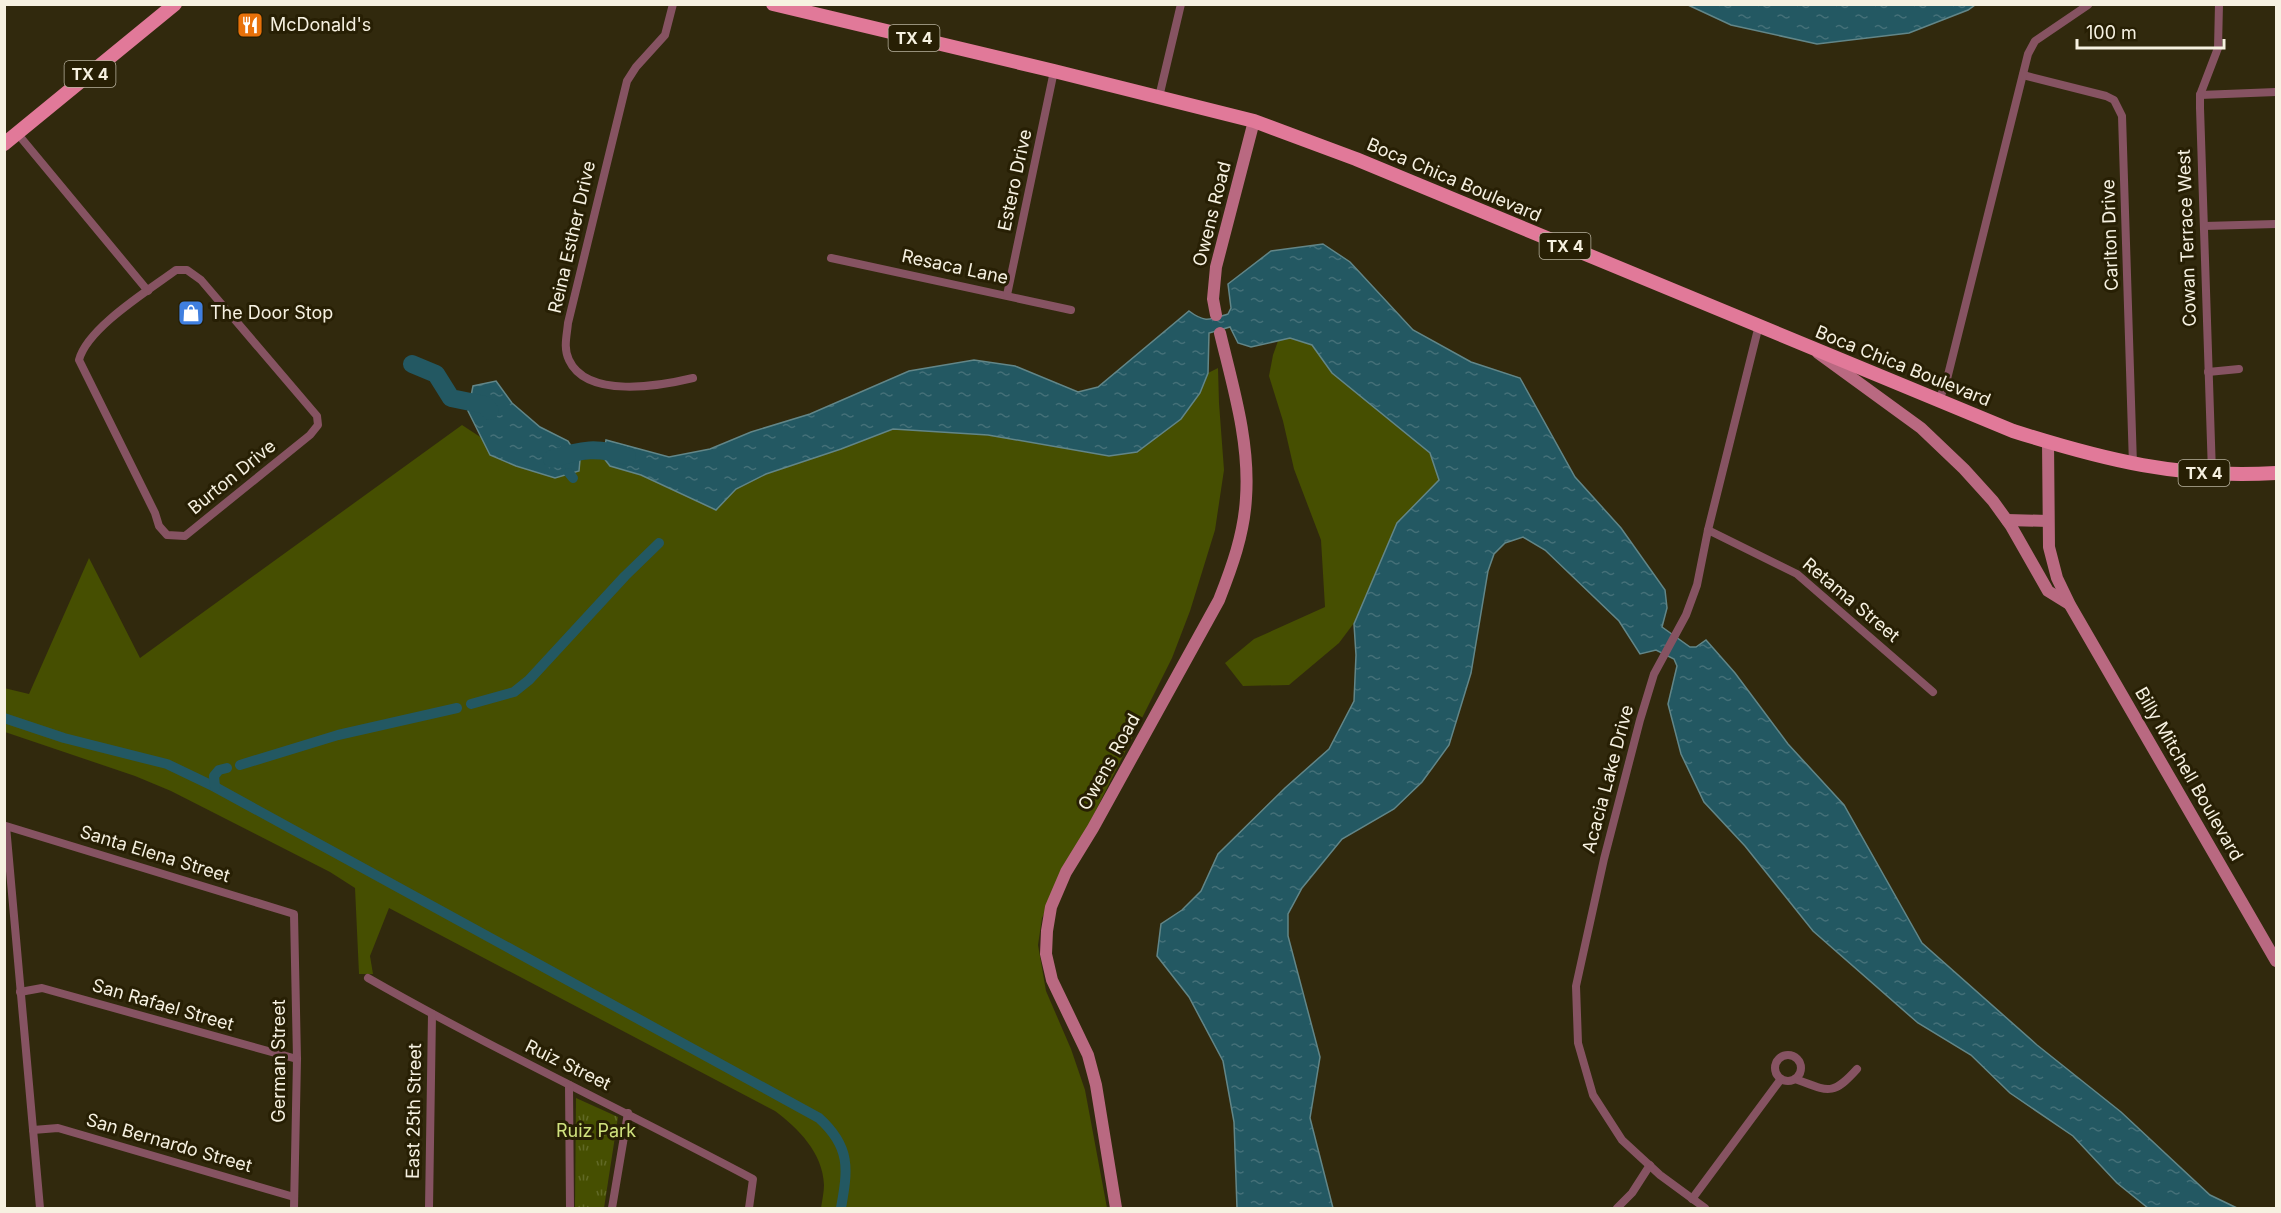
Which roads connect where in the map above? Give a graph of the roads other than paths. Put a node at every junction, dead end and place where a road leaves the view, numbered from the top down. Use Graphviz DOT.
graph roads {
  1 [pos="175,4"];
  2 [pos="673,4"];
  3 [pos="773,4"];
  4 [pos="1181,4"];
  5 [pos="2219,4"];
  6 [pos="2088,5"];
  7 [pos="1054,71"];
  8 [pos="2023,75"];
  9 [pos="2277,92"];
  10 [pos="2200,95"];
  11 [pos="1159,98"];
  12 [pos="1254,122"];
  13 [pos="17,133"];
  14 [pos="4,144"];
  15 [pos="2277,224"];
  16 [pos="2204,226"];
  17 [pos="831,258"];
  18 [pos="148,291"];
  19 [pos="1007,295"];
  20 [pos="1071,310"];
  21 [pos="1216,315"];
  22 [pos="1759,325"];
  23 [pos="1220,333"];
  24 [pos="1810,347"];
  25 [pos="2239,369"];
  26 [pos="2208,372"];
  27 [pos="693,378"];
  28 [pos="1939,400"];
  29 [pos="2048,442"];
  30 [pos="2133,465"];
  31 [pos="2212,473"];
  32 [pos="2277,473"];
  33 [pos="2007,520"];
  34 [pos="2048,521"];
  35 [pos="1708,530"];
  36 [pos="2070,605"];
  37 [pos="1934,692"];
  38 [pos="294,914"];
  39 [pos="2277,961"];
  40 [pos="368,978"];
  41 [pos="20,992"];
  42 [pos="432,1014"];
  43 [pos="297,1059"];
  44 [pos="1857,1069"];
  45 [pos="1781,1079"];
  46 [pos="1795,1079"];
  47 [pos="569,1085"];
  48 [pos="628,1113"];
  49 [pos="33,1130"];
  50 [pos="1650,1165"];
  51 [pos="294,1197"];
  52 [pos="1692,1199"];
  53 [pos="40,1209"];
  54 [pos="294,1209"];
  55 [pos="429,1209"];
  56 [pos="570,1209"];
  57 [pos="612,1209"];
  58 [pos="749,1209"];
  59 [pos="1116,1209"];
  60 [pos="1617,1209"];
  61 [pos="1705,1209"];
  1 -- 13 [label="main road, TX 4"];
  2 -- 27 [label="street, Reina Esther Drive"];
  3 -- 7 [label="main road, Boca Chica Boulevard / TX 4"];
  4 -- 11 [label="street"];
  5 -- 10 [label="street, Cowan Terrace West"];
  6 -- 8 [label="street"];
  7 -- 11 [label="main road, Boca Chica Boulevard / TX 4"];
  7 -- 19 [label="street, Estero Drive"];
  8 -- 28 [label="street"];
  8 -- 30 [label="street, Carlton Drive"];
  9 -- 10 [label="street"];
  10 -- 16 [label="street, Cowan Terrace West"];
  11 -- 12 [label="main road, Boca Chica Boulevard / TX 4"];
  12 -- 21 [label="street, Owens Road"];
  12 -- 22 [label="main road, Boca Chica Boulevard / TX 4"];
  13 -- 14 [label="main road, TX 4"];
  13 -- 18 [label="street"];
  15 -- 16 [label="street"];
  16 -- 26 [label="street, Cowan Terrace West"];
  17 -- 19 [label="street, Resaca Lane"];
  18 -- 18 [label="street, Burton Drive"];
  19 -- 20 [label="street, Resaca Lane"];
  22 -- 24 [label="main road, Boca Chica Boulevard / TX 4"];
  22 -- 35 [label="street, Acacia Lake Drive"];
  23 -- 59 [label="street, Owens Road"];
  24 -- 28 [label="main road, Boca Chica Boulevard / TX 4"];
  24 -- 33 [label="street, Billy Mitchell Boulevard"];
  25 -- 26 [label="street"];
  26 -- 31 [label="street, Cowan Terrace West"];
  28 -- 29 [label="main road, Boca Chica Boulevard / TX 4"];
  29 -- 30 [label="main road, Boca Chica Boulevard / TX 4"];
  29 -- 34 [label="street, Billy Mitchell Boulevard"];
  30 -- 31 [label="main road, Boca Chica Boulevard / TX 4"];
  31 -- 32 [label="main road, Boca Chica Boulevard / TX 4"];
  33 -- 34 [label="street"];
  33 -- 36 [label="street, Billy Mitchell Boulevard"];
  34 -- 36 [label="street, Billy Mitchell Boulevard"];
  35 -- 37 [label="street, Retama Street"];
  35 -- 50 [label="street, Acacia Lake Drive"];
  36 -- 39 [label="street, Billy Mitchell Boulevard"];
  38 -- 41 [label="street, Santa Elena Street"];
  38 -- 43 [label="street, German Street"];
  40 -- 42 [label="street, Ruiz Street"];
  41 -- 43 [label="street, San Rafael Street"];
  41 -- 49 [label="street"];
  42 -- 47 [label="street, Ruiz Street"];
  42 -- 55 [label="street, East 25th Street"];
  43 -- 51 [label="street, German Street"];
  44 -- 46 [label="street"];
  45 -- 46 [label="street"];
  45 -- 46 [label="street"];
  45 -- 52 [label="street"];
  47 -- 48 [label="street, Ruiz Street"];
  47 -- 56 [label="street"];
  48 -- 57 [label="street"];
  48 -- 58 [label="street, Ruiz Street"];
  49 -- 51 [label="street, San Bernardo Street"];
  49 -- 53 [label="street"];
  50 -- 52 [label="street, Acacia Lake Drive"];
  50 -- 60 [label="street"];
  51 -- 54 [label="street, German Street"];
  52 -- 61 [label="street, Acacia Lake Drive"];
}
